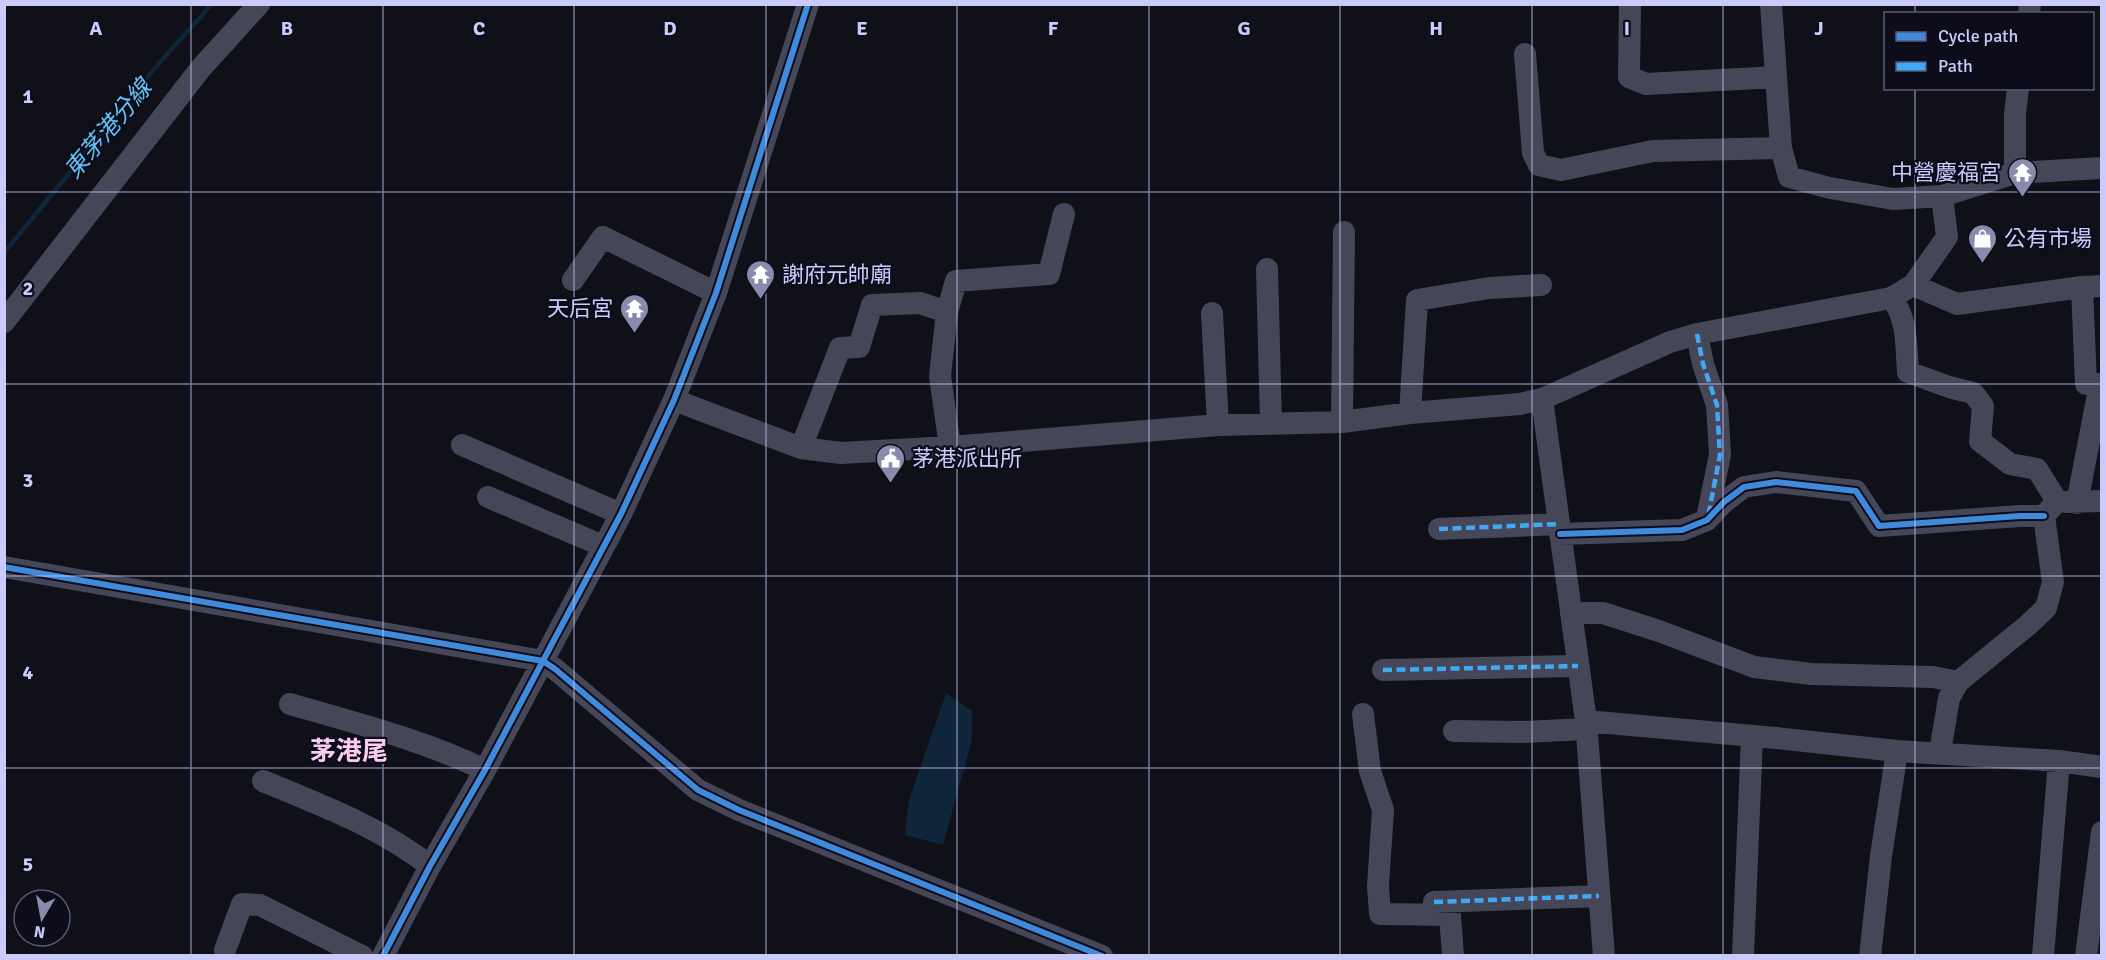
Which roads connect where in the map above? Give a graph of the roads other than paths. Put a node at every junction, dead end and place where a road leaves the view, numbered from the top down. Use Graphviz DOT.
graph roads {
  1 [pos="259,4"];
  2 [pos="808,4"];
  3 [pos="1630,4"];
  4 [pos="1771,4"];
  5 [pos="1525,54"];
  6 [pos="1776,77"];
  7 [pos="2018,90"];
  8 [pos="1781,148"];
  9 [pos="2102,168"];
  10 [pos="2015,173"];
  11 [pos="1942,196"];
  12 [pos="1064,214"];
  13 [pos="1344,232"];
  14 [pos="1267,269"];
  15 [pos="573,280"];
  16 [pos="1541,285"];
  17 [pos="1913,285"];
  18 [pos="2092,287"];
  19 [pos="716,293"];
  20 [pos="1892,298"];
  21 [pos="947,312"];
  22 [pos="1212,313"];
  23 [pos="4,322"];
  24 [pos="1697,334"];
  25 [pos="2101,384"];
  26 [pos="1542,399"];
  27 [pos="674,400"];
  28 [pos="1410,413"];
  29 [pos="1342,422"];
  30 [pos="1271,423"];
  31 [pos="1218,425"];
  32 [pos="462,445"];
  33 [pos="950,447"];
  34 [pos="801,448"];
  35 [pos="488,496"];
  36 [pos="2102,501"];
  37 [pos="2060,507"];
  38 [pos="621,513"];
  39 [pos="1707,520"];
  40 [pos="1439,529"];
  41 [pos="1560,529"];
  42 [pos="603,546"];
  43 [pos="4,567"];
  44 [pos="1571,613"];
  45 [pos="543,661"];
  46 [pos="1578,666"];
  47 [pos="1383,670"];
  48 [pos="1958,682"];
  49 [pos="290,704"];
  50 [pos="1363,714"];
  51 [pos="1586,725"];
  52 [pos="1454,731"];
  53 [pos="1752,737"];
  54 [pos="1897,751"];
  55 [pos="1940,752"];
  56 [pos="2059,760"];
  57 [pos="2102,767"];
  58 [pos="485,770"];
  59 [pos="263,781"];
  60 [pos="2102,832"];
  61 [pos="430,866"];
  62 [pos="1599,896"];
  63 [pos="1434,902"];
  64 [pos="225,950"];
  65 [pos="362,956"];
  66 [pos="383,956"];
  67 [pos="1102,956"];
  68 [pos="1453,956"];
  69 [pos="1604,956"];
  70 [pos="1743,956"];
  71 [pos="1870,956"];
  72 [pos="2043,956"];
  73 [pos="2086,956"];
  1 -- 23 [label="street"];
  2 -- 19 [label="street"];
  3 -- 6 [label="street"];
  4 -- 6 [label="street"];
  5 -- 8 [label="street"];
  6 -- 8 [label="street"];
  7 -- 10 [label="street"];
  8 -- 11 [label="street"];
  9 -- 10 [label="street"];
  10 -- 11 [label="street"];
  11 -- 17 [label="street"];
  12 -- 21 [label="street"];
  13 -- 29 [label="street"];
  14 -- 30 [label="street"];
  15 -- 19 [label="street"];
  16 -- 28 [label="street"];
  17 -- 18 [label="street"];
  17 -- 20 [label="street"];
  18 -- 25 [label="street"];
  19 -- 27 [label="street"];
  20 -- 24 [label="street"];
  20 -- 37 [label="street"];
  21 -- 33 [label="street"];
  21 -- 34 [label="street"];
  22 -- 31 [label="street"];
  24 -- 26 [label="street"];
  24 -- 39 [label="street"];
  25 -- 37 [label="street"];
  26 -- 28 [label="street"];
  26 -- 41 [label="street"];
  27 -- 34 [label="street"];
  27 -- 38 [label="street"];
  28 -- 29 [label="street"];
  29 -- 30 [label="street"];
  30 -- 31 [label="street"];
  31 -- 33 [label="street"];
  32 -- 38 [label="street"];
  33 -- 34 [label="street"];
  35 -- 42 [label="street"];
  36 -- 37 [label="street"];
  37 -- 39 [label="street"];
  37 -- 48 [label="street"];
  38 -- 42 [label="street"];
  39 -- 41 [label="street"];
  40 -- 41 [label="street"];
  41 -- 44 [label="street"];
  42 -- 45 [label="street"];
  43 -- 45 [label="street"];
  44 -- 46 [label="street"];
  44 -- 48 [label="street"];
  45 -- 58 [label="street"];
  45 -- 67 [label="street"];
  46 -- 47 [label="street"];
  46 -- 51 [label="street"];
  48 -- 55 [label="street"];
  49 -- 58 [label="street"];
  50 -- 68 [label="street"];
  51 -- 52 [label="street"];
  51 -- 53 [label="street"];
  51 -- 62 [label="street"];
  53 -- 54 [label="street"];
  53 -- 70 [label="street"];
  54 -- 55 [label="street"];
  54 -- 71 [label="street"];
  55 -- 56 [label="street"];
  56 -- 57 [label="street"];
  56 -- 72 [label="street"];
  58 -- 61 [label="street"];
  59 -- 61 [label="street"];
  60 -- 73 [label="street"];
  61 -- 66 [label="street"];
  62 -- 63 [label="street"];
  62 -- 69 [label="street"];
  64 -- 65 [label="street"];
}
